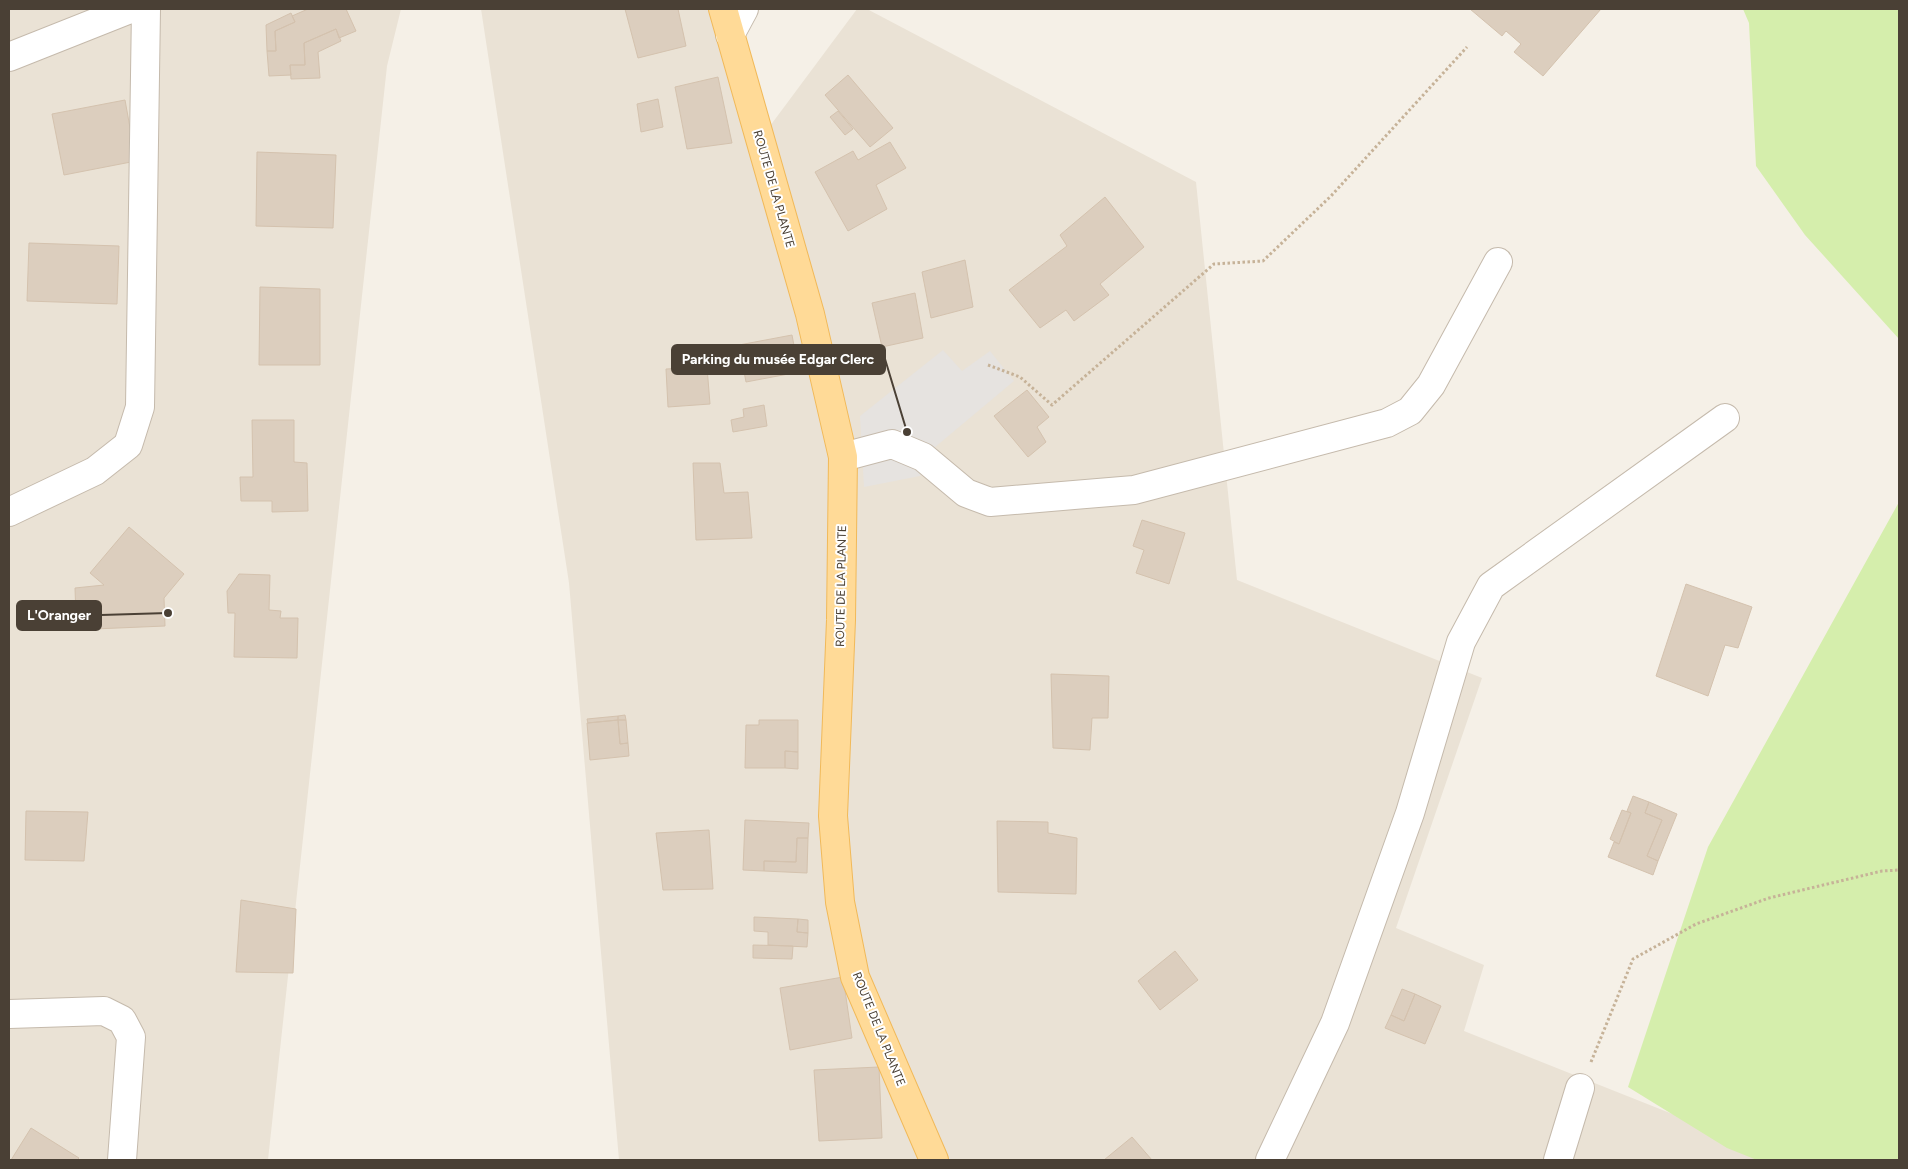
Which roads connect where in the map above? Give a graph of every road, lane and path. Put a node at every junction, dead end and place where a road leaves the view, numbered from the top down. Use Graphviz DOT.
graph roads {
  1 [pos="130,9"];
  2 [pos="146,9"];
  3 [pos="724,9"];
  4 [pos="744,9"];
  5 [pos="730,36"];
  6 [pos="1467,46"];
  7 [pos="9,57"];
  8 [pos="1498,262"];
  9 [pos="988,366"];
  10 [pos="1725,418"];
  11 [pos="843,456"];
  12 [pos="9,512"];
  13 [pos="1899,870"];
  14 [pos="9,1014"];
  15 [pos="1580,1088"];
  16 [pos="122,1160"];
  17 [pos="934,1160"];
  18 [pos="1270,1160"];
  19 [pos="1558,1160"];
  1 -- 7 [label="street"];
  2 -- 12 [label="street"];
  3 -- 5 [label="main road, ROUTE DE LA PLANTE"];
  4 -- 5 [label="street"];
  5 -- 11 [label="main road, ROUTE DE LA PLANTE"];
  6 -- 9 [label="path"];
  8 -- 11 [label="street"];
  10 -- 18 [label="street"];
  11 -- 17 [label="main road, ROUTE DE LA PLANTE"];
  13 -- 15 [label="path"];
  14 -- 16 [label="street"];
  15 -- 19 [label="street"];
}
